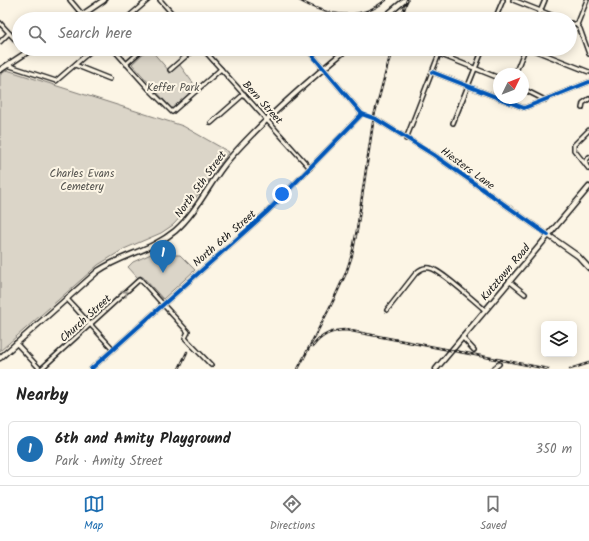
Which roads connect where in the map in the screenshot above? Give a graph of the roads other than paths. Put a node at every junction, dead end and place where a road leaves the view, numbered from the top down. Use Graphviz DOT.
graph roads {
  1 [pos="70,0"];
  2 [pos="104,0"];
  3 [pos="148,0"];
  4 [pos="160,0"];
  5 [pos="405,0"];
  6 [pos="503,0"];
  7 [pos="513,0"];
  8 [pos="545,0"];
  9 [pos="587,0"];
  10 [pos="541,11"];
  11 [pos="80,12"];
  12 [pos="87,12"];
  13 [pos="134,12"];
  14 [pos="170,12"];
  15 [pos="390,12"];
  16 [pos="498,12"];
  17 [pos="0,23"];
  18 [pos="577,25"];
  19 [pos="9,33"];
  20 [pos="12,36"];
  21 [pos="0,42"];
  22 [pos="589,42"];
  23 [pos="585,43"];
  24 [pos="589,54"];
  25 [pos="19,56"];
  26 [pos="85,56"];
  27 [pos="119,56"];
  28 [pos="135,56"];
  29 [pos="186,56"];
  30 [pos="209,56"];
  31 [pos="313,56"];
  32 [pos="339,56"];
  33 [pos="438,56"];
  34 [pos="444,56"];
  35 [pos="480,56"];
  36 [pos="522,56"];
  37 [pos="549,56"];
  38 [pos="126,64"];
  39 [pos="75,65"];
  40 [pos="7,66"];
  41 [pos="475,68"];
  42 [pos="517,68"];
  43 [pos="221,69"];
  44 [pos="323,69"];
  45 [pos="0,70"];
  46 [pos="170,70"];
  47 [pos="432,72"];
  48 [pos="589,72"];
  49 [pos="493,76"];
  50 [pos="110,79"];
  51 [pos="589,82"];
  52 [pos="468,87"];
  53 [pos="529,92"];
  54 [pos="244,94"];
  55 [pos="589,99"];
  56 [pos="546,100"];
  57 [pos="582,108"];
  58 [pos="376,119"];
  59 [pos="267,120"];
  60 [pos="453,122"];
  61 [pos="211,123"];
  62 [pos="588,130"];
  63 [pos="406,139"];
  64 [pos="589,157"];
  65 [pos="586,165"];
  66 [pos="310,168"];
  67 [pos="589,169"];
  68 [pos="589,187"];
  69 [pos="548,235"];
  70 [pos="589,268"];
  71 [pos="509,282"];
  72 [pos="524,294"];
  73 [pos="67,299"];
  74 [pos="163,304"];
  75 [pos="387,310"];
  76 [pos="485,310"];
  77 [pos="90,324"];
  78 [pos="462,337"];
  79 [pos="16,343"];
  80 [pos="113,349"];
  81 [pos="474,350"];
  82 [pos="0,358"];
  83 [pos="499,364"];
  84 [pos="211,365"];
  85 [pos="40,369"];
  86 [pos="91,369"];
  87 [pos="436,369"];
  88 [pos="493,369"];
  1 -- 11 [label="street"];
  2 -- 12 [label="main road"];
  3 -- 13 [label="street"];
  4 -- 14 [label="street"];
  5 -- 15 [label="main road"];
  6 -- 16 [label="street"];
  7 -- 10 [label="street"];
  8 -- 10 [label="street"];
  9 -- 18 [label="street"];
  17 -- 19 [label="street"];
  18 -- 23 [label="street"];
  19 -- 20 [label="street"];
  19 -- 21 [label="street"];
  22 -- 23 [label="street"];
  23 -- 24 [label="street"];
  25 -- 40 [label="main road"];
  26 -- 39 [label="street"];
  27 -- 38 [label="street"];
  28 -- 38 [label="street"];
  29 -- 46 [label="street"];
  30 -- 43 [label="street, Bern Street"];
  31 -- 44 [label="street"];
  32 -- 44 [label="main road, North 5th Street"];
  33 -- 47 [label="street"];
  34 -- 41 [label="street"];
  35 -- 41 [label="street"];
  36 -- 42 [label="street"];
  37 -- 48 [label="street"];
  38 -- 43 [label="street"];
  39 -- 40 [label="street"];
  39 -- 50 [label="street"];
  40 -- 45 [label="main road"];
  41 -- 49 [label="street"];
  41 -- 52 [label="street"];
  43 -- 54 [label="street, Bern Street"];
  44 -- 59 [label="main road, North 5th Street"];
  44 -- 66 [label="street, North 6th Street"];
  47 -- 52 [label="street"];
  47 -- 63 [label="street"];
  51 -- 56 [label="street"];
  52 -- 56 [label="street"];
  52 -- 60 [label="street"];
  53 -- 56 [label="street"];
  54 -- 59 [label="street, Bern Street"];
  54 -- 61 [label="street"];
  55 -- 57 [label="street"];
  58 -- 63 [label="street, Hiesters Lane"];
  59 -- 66 [label="street, Bern Street"];
  59 -- 73 [label="main road, North 5th Street"];
  62 -- 65 [label="street"];
  63 -- 69 [label="street, Hiesters Lane"];
  64 -- 65 [label="street"];
  65 -- 67 [label="street"];
  66 -- 74 [label="street, North 6th Street"];
  68 -- 69 [label="main road, Kutztown Road"];
  69 -- 70 [label="main road"];
  69 -- 71 [label="main road, Kutztown Road"];
  71 -- 72 [label="street"];
  71 -- 76 [label="main road, Kutztown Road"];
  73 -- 77 [label="street"];
  73 -- 79 [label="main road, North 5th Street"];
  77 -- 74 [label="street, Church Street, one-way"];
  74 -- 80 [label="street, North 6th Street"];
  74 -- 84 [label="street"];
  75 -- 76 [label="street"];
  76 -- 78 [label="main road, Kutztown Road"];
  77 -- 80 [label="street"];
  77 -- 85 [label="street, Church Street"];
  78 -- 81 [label="street"];
  78 -- 87 [label="main road, Kutztown Road"];
  79 -- 82 [label="main road, North 5th Street"];
  79 -- 85 [label="street"];
  80 -- 86 [label="street, North 6th Street"];
  83 -- 88 [label="street"];
}
